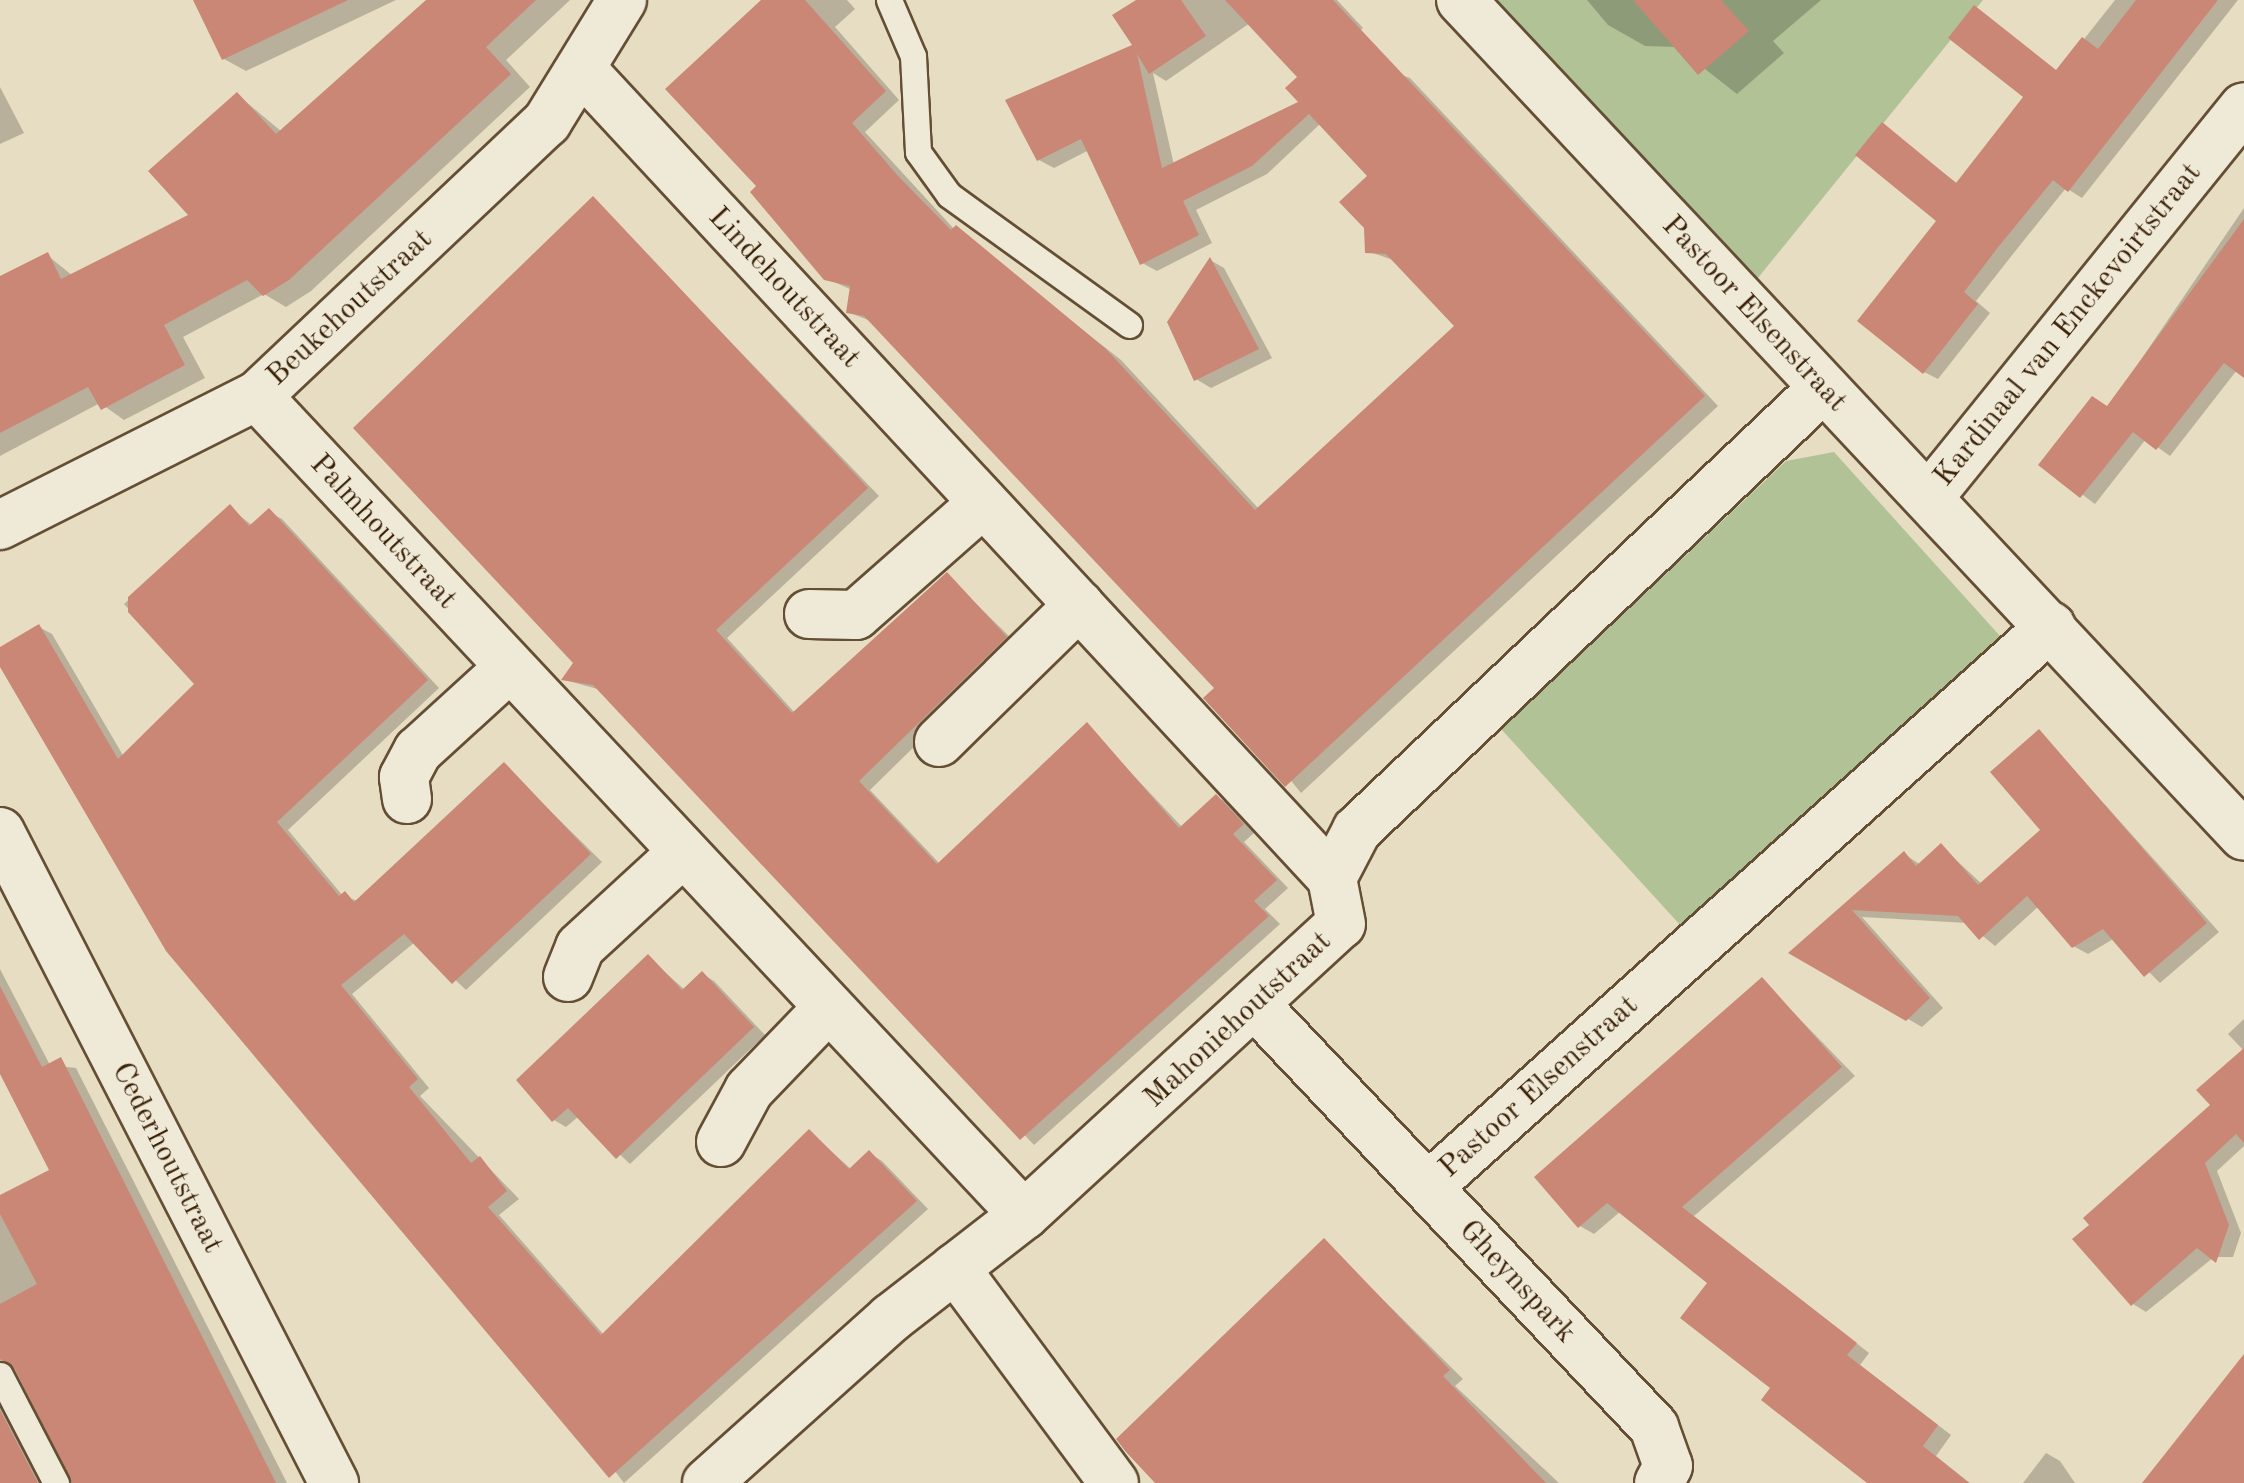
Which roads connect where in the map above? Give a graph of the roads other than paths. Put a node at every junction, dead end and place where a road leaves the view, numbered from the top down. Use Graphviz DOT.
graph roads {
  1 [pos="622,0"];
  2 [pos="889,0"];
  3 [pos="1460,0"];
  4 [pos="585,74"];
  5 [pos="2244,107"];
  6 [pos="1129,325"];
  7 [pos="1823,388"];
  8 [pos="256,396"];
  9 [pos="1929,497"];
  10 [pos="983,503"];
  11 [pos="0,525"];
  12 [pos="1079,605"];
  13 [pos="809,614"];
  14 [pos="2051,626"];
  15 [pos="509,668"];
  16 [pos="939,742"];
  17 [pos="408,799"];
  18 [pos="0,832"];
  19 [pos="2244,836"];
  20 [pos="680,854"];
  21 [pos="1332,878"];
  22 [pos="568,977"];
  23 [pos="1257,1006"];
  24 [pos="828,1008"];
  25 [pos="721,1142"];
  26 [pos="1428,1188"];
  27 [pos="1024,1214"];
  28 [pos="956,1268"];
  29 [pos="0,1375"];
  30 [pos="56,1483"];
  31 [pos="334,1483"];
  32 [pos="707,1483"];
  33 [pos="1114,1483"];
  34 [pos="1659,1483"];
  1 -- 4 [label="street, Beukehoutstraat"];
  2 -- 6 [label="lane"];
  3 -- 7 [label="street, Pastoor Elsenstraat"];
  4 -- 8 [label="street, Beukehoutstraat"];
  4 -- 10 [label="street, Lindehoutstraat"];
  5 -- 9 [label="street, Kardinaal van Enckevoirtstraat"];
  7 -- 9 [label="street, Pastoor Elsenstraat"];
  7 -- 21 [label="street"];
  8 -- 11 [label="street, Beukehoutstraat"];
  8 -- 15 [label="street, Palmhoutstraat"];
  9 -- 14 [label="street, Pastoor Elsenstraat"];
  10 -- 12 [label="street, Lindehoutstraat"];
  10 -- 13 [label="street"];
  12 -- 16 [label="street"];
  12 -- 21 [label="street, Lindehoutstraat"];
  14 -- 19 [label="street, Pastoor Elsenstraat"];
  14 -- 26 [label="street, Pastoor Elsenstraat"];
  15 -- 17 [label="street"];
  15 -- 20 [label="street, Palmhoutstraat"];
  18 -- 31 [label="street, Cederhoutstraat"];
  20 -- 22 [label="street"];
  20 -- 24 [label="street, Palmhoutstraat"];
  21 -- 23 [label="street, Mahoniehoutstraat"];
  23 -- 26 [label="street, Gheynspark"];
  23 -- 27 [label="street, Mahoniehoutstraat"];
  24 -- 25 [label="street"];
  24 -- 27 [label="street, Palmhoutstraat"];
  26 -- 34 [label="street, Gheynspark"];
  27 -- 28 [label="street, Mahoniehoutstraat"];
  28 -- 32 [label="street, Mahoniehoutstraat"];
  28 -- 33 [label="street"];
  29 -- 30 [label="lane"];
}
